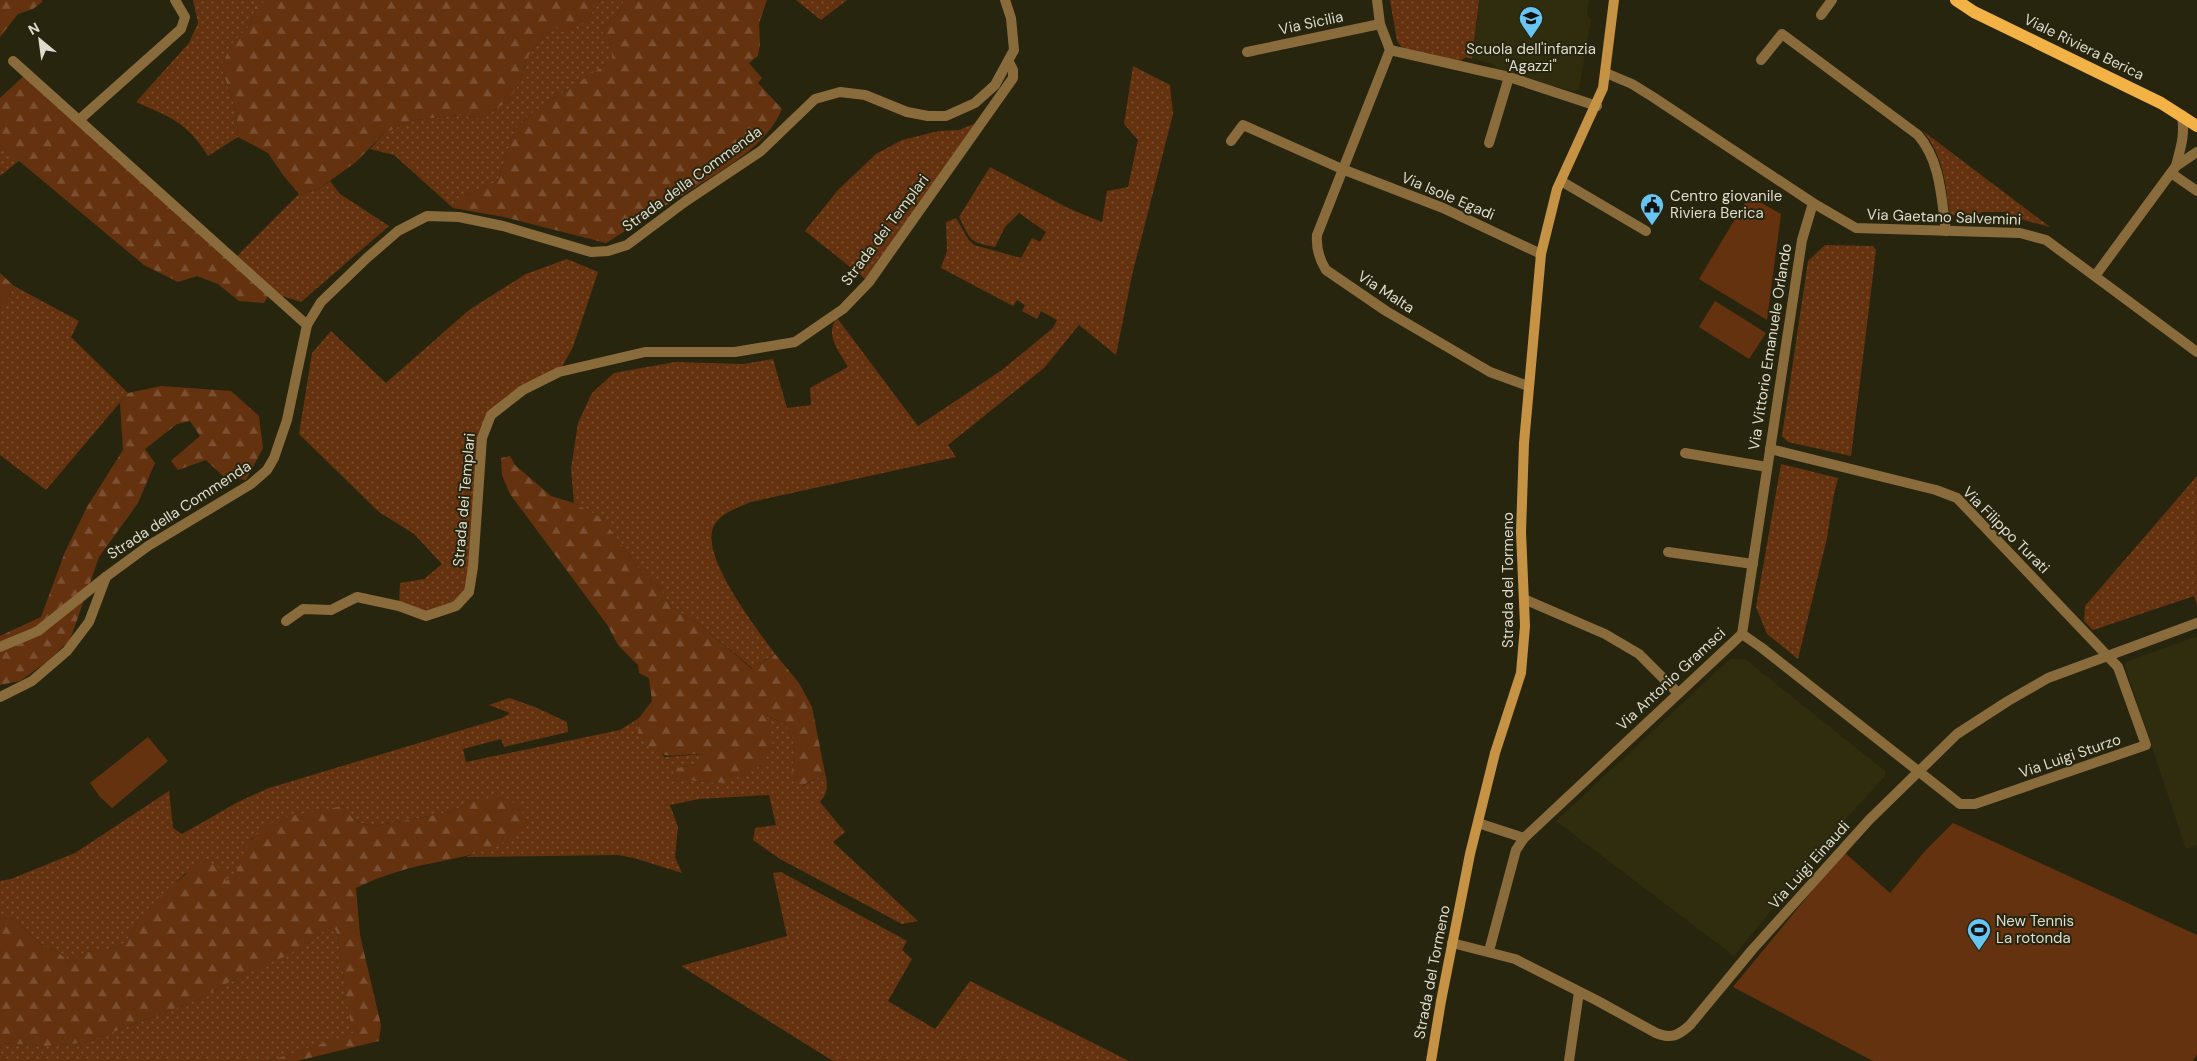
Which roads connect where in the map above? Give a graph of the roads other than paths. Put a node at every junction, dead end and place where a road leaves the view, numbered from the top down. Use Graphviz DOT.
graph roads {
  1 [pos="175,0"];
  2 [pos="1005,0"];
  3 [pos="1377,0"];
  4 [pos="1614,0"];
  5 [pos="1832,0"];
  6 [pos="1956,0"];
  7 [pos="1822,14"];
  8 [pos="1380,24"];
  9 [pos="1390,50"];
  10 [pos="1247,52"];
  11 [pos="1760,60"];
  12 [pos="13,61"];
  13 [pos="1009,62"];
  14 [pos="1606,73"];
  15 [pos="1509,77"];
  16 [pos="1597,106"];
  17 [pos="2182,115"];
  18 [pos="79,120"];
  19 [pos="2197,126"];
  20 [pos="1231,141"];
  21 [pos="1489,142"];
  22 [pos="2197,152"];
  23 [pos="1342,169"];
  24 [pos="2174,170"];
  25 [pos="1561,181"];
  26 [pos="2197,191"];
  27 [pos="1813,203"];
  28 [pos="1646,231"];
  29 [pos="1946,231"];
  30 [pos="1541,254"];
  31 [pos="2095,276"];
  32 [pos="307,326"];
  33 [pos="2197,352"];
  34 [pos="1528,386"];
  35 [pos="1770,449"];
  36 [pos="1685,453"];
  37 [pos="1767,467"];
  38 [pos="1668,552"];
  39 [pos="1752,564"];
  40 [pos="107,576"];
  41 [pos="1524,598"];
  42 [pos="286,621"];
  43 [pos="2197,623"];
  44 [pos="1742,634"];
  45 [pos="0,647"];
  46 [pos="2107,656"];
  47 [pos="1678,693"];
  48 [pos="0,697"];
  49 [pos="1918,772"];
  50 [pos="1478,823"];
  51 [pos="1524,838"];
  52 [pos="1452,943"];
  53 [pos="1489,951"];
  54 [pos="1579,992"];
  55 [pos="1431,1061"];
  56 [pos="1569,1061"];
  1 -- 18 [label="street"];
  2 -- 13 [label="street, Strada della Commenda"];
  3 -- 8 [label="street"];
  4 -- 14 [label="street, Strada del Tormeno"];
  5 -- 7 [label="street"];
  6 -- 17 [label="main road, Viale Riviera Berica"];
  8 -- 9 [label="street"];
  8 -- 10 [label="street, Via Sicilia"];
  9 -- 15 [label="street"];
  9 -- 23 [label="street, Via Malta"];
  11 -- 29 [label="street"];
  12 -- 18 [label="street"];
  13 -- 32 [label="street, Strada della Commenda"];
  13 -- 42 [label="street, Strada dei Templari"];
  14 -- 16 [label="street, Strada del Tormeno"];
  14 -- 27 [label="street, Via Gaetano Salvemini"];
  15 -- 16 [label="street"];
  15 -- 21 [label="street"];
  16 -- 25 [label="street, Strada del Tormeno"];
  17 -- 19 [label="main road, Viale Riviera Berica"];
  17 -- 24 [label="street"];
  18 -- 32 [label="street"];
  20 -- 23 [label="street"];
  22 -- 24 [label="street"];
  23 -- 30 [label="street, Via Isole Egadi"];
  23 -- 34 [label="street, Via Malta"];
  24 -- 26 [label="street"];
  24 -- 31 [label="street"];
  25 -- 28 [label="street"];
  25 -- 30 [label="street, Strada del Tormeno"];
  27 -- 29 [label="street, Via Gaetano Salvemini"];
  27 -- 35 [label="street, Via Vittorio Emanuele Orlando"];
  29 -- 31 [label="street, Via Gaetano Salvemini"];
  30 -- 34 [label="street, Strada del Tormeno"];
  31 -- 33 [label="street, Via Gaetano Salvemini"];
  32 -- 40 [label="street, Strada della Commenda"];
  34 -- 41 [label="street, Strada del Tormeno"];
  35 -- 37 [label="street, Via Vittorio Emanuele Orlando"];
  35 -- 46 [label="street, Via Filippo Turati"];
  36 -- 37 [label="street, Via Vittorio Emanuele Orlando"];
  37 -- 39 [label="street, Via Vittorio Emanuele Orlando"];
  38 -- 39 [label="street"];
  39 -- 44 [label="street, Via Vittorio Emanuele Orlando"];
  40 -- 45 [label="street, Strada della Commenda"];
  40 -- 48 [label="street, Strada della Commenda"];
  41 -- 47 [label="street"];
  41 -- 50 [label="street, Strada del Tormeno"];
  43 -- 46 [label="street, Via Luigi Einaudi"];
  44 -- 47 [label="street, Via Antonio Gramsci"];
  44 -- 49 [label="street, Via Antonio Gramsci"];
  46 -- 49 [label="street, Via Luigi Einaudi"];
  46 -- 49 [label="street, Via Luigi Sturzo"];
  47 -- 51 [label="street, Via Antonio Gramsci"];
  49 -- 54 [label="street, Via Luigi Einaudi"];
  50 -- 51 [label="street"];
  50 -- 52 [label="street, Strada del Tormeno"];
  51 -- 53 [label="street, Via Antonio Gramsci"];
  52 -- 53 [label="street, Via Luigi Einaudi"];
  52 -- 55 [label="street, Strada del Tormeno"];
  53 -- 54 [label="street, Via Luigi Einaudi"];
  54 -- 56 [label="street"];
}
